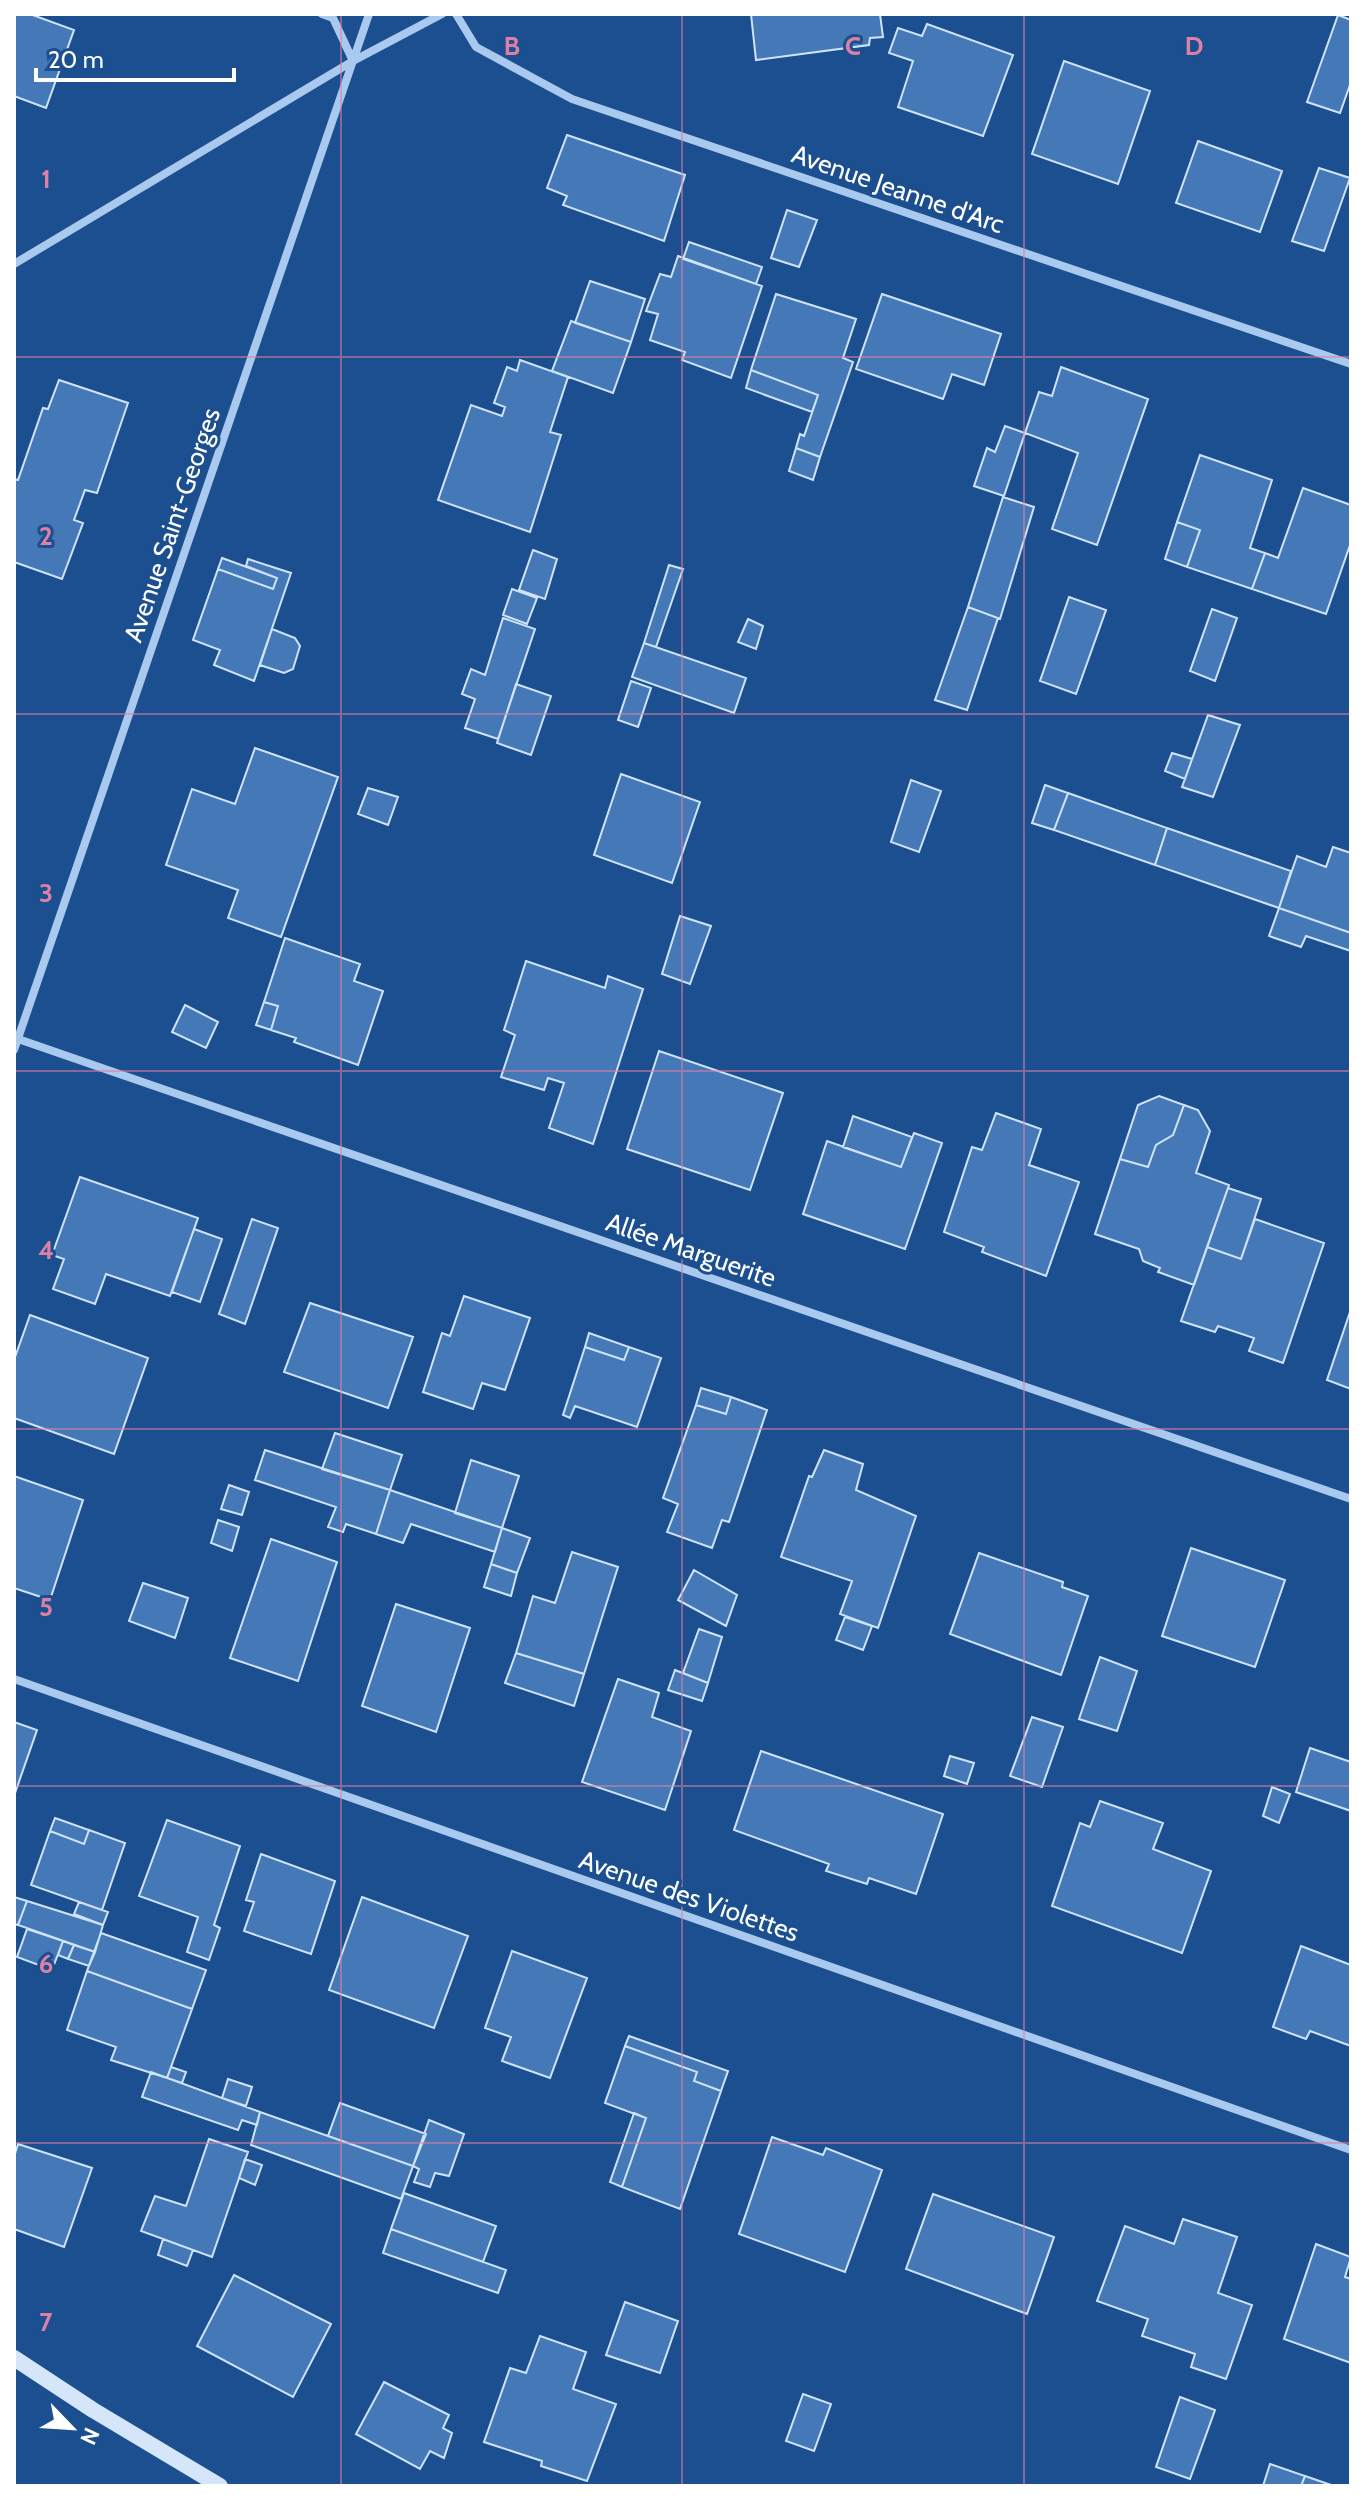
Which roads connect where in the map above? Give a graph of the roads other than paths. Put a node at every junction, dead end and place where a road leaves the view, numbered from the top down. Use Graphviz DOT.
graph roads {
  1 [pos="322,14"];
  2 [pos="369,14"];
  3 [pos="442,14"];
  4 [pos="456,14"];
  5 [pos="353,61"];
  6 [pos="14,264"];
  7 [pos="1351,364"];
  8 [pos="18,1039"];
  9 [pos="14,1050"];
  10 [pos="1351,1499"];
  11 [pos="14,1679"];
  12 [pos="1351,2150"];
  13 [pos="14,2358"];
  14 [pos="220,2486"];
  1 -- 5 [label="street"];
  2 -- 5 [label="street, Avenue Saint-Georges"];
  3 -- 5 [label="street"];
  4 -- 7 [label="street, Avenue Jeanne d'Arc"];
  5 -- 6 [label="street"];
  5 -- 8 [label="street, Avenue Saint-Georges"];
  8 -- 9 [label="street, Avenue Saint-Georges"];
  8 -- 10 [label="street, Allée Marguerite"];
  11 -- 12 [label="street, Avenue des Violettes"];
  13 -- 14 [label="street"];
}
